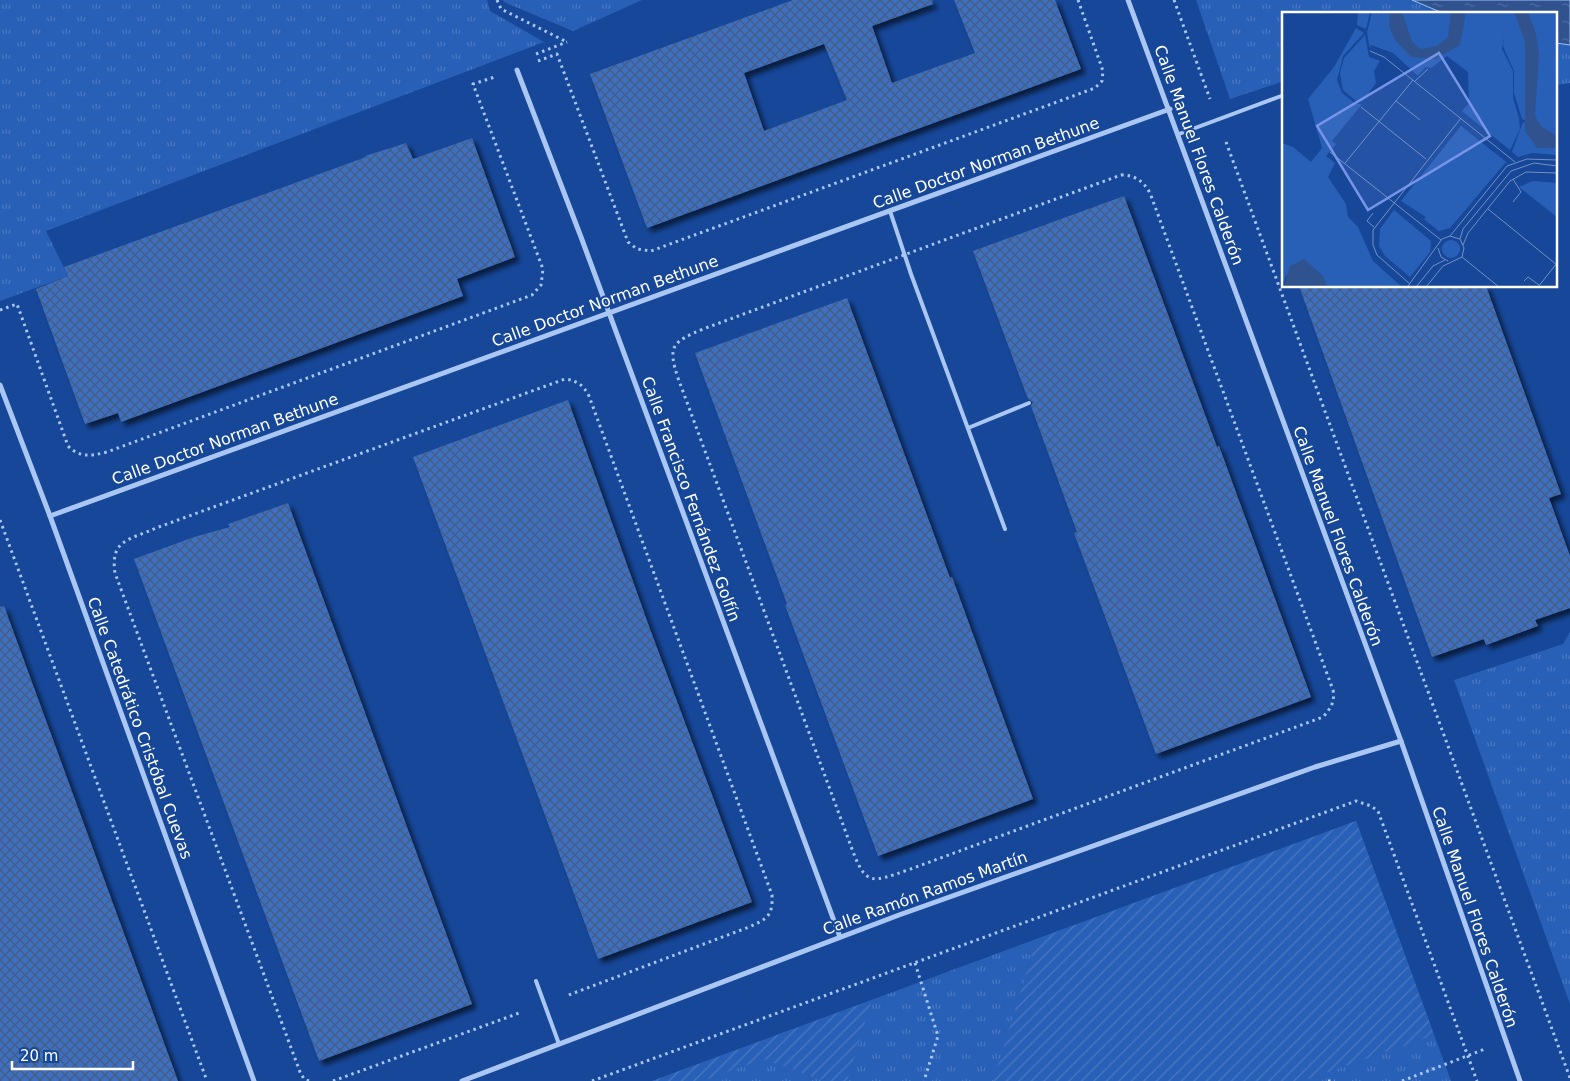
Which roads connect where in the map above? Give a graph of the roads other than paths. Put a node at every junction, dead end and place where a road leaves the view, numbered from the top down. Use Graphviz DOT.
graph roads {
  1 [pos="1128,0"];
  2 [pos="517,70"];
  3 [pos="1282,96"];
  4 [pos="1170,110"];
  5 [pos="1179,134"];
  6 [pos="890,211"];
  7 [pos="609,313"];
  8 [pos="0,385"];
  9 [pos="1029,403"];
  10 [pos="968,428"];
  11 [pos="50,516"];
  12 [pos="1005,529"];
  13 [pos="1400,741"];
  14 [pos="840,937"];
  15 [pos="536,981"];
  16 [pos="559,1044"];
  17 [pos="254,1081"];
  18 [pos="462,1081"];
  19 [pos="1520,1081"];
  1 -- 4 [label="street, Calle Manuel Flores Calderón"];
  2 -- 7 [label="street, Calle Francisco Fernández Golfín"];
  3 -- 5 [label="lane"];
  4 -- 5 [label="street, Calle Manuel Flores Calderón"];
  4 -- 6 [label="street, Calle Doctor Norman Bethune"];
  5 -- 13 [label="street, Calle Manuel Flores Calderón"];
  6 -- 7 [label="street, Calle Doctor Norman Bethune"];
  6 -- 10 [label="lane"];
  7 -- 11 [label="street, Calle Doctor Norman Bethune"];
  7 -- 14 [label="street, Calle Francisco Fernández Golfín"];
  8 -- 11 [label="street, Calle Catedrático Cristóbal Cuevas"];
  9 -- 10 [label="lane"];
  10 -- 12 [label="lane"];
  11 -- 17 [label="street, Calle Catedrático Cristóbal Cuevas"];
  13 -- 14 [label="street, Calle Ramón Ramos Martín"];
  13 -- 19 [label="street, Calle Manuel Flores Calderón"];
  14 -- 16 [label="street, Calle Ramón Ramos Martín"];
  15 -- 16 [label="lane"];
  16 -- 18 [label="street, Calle Ramón Ramos Martín"];
}
